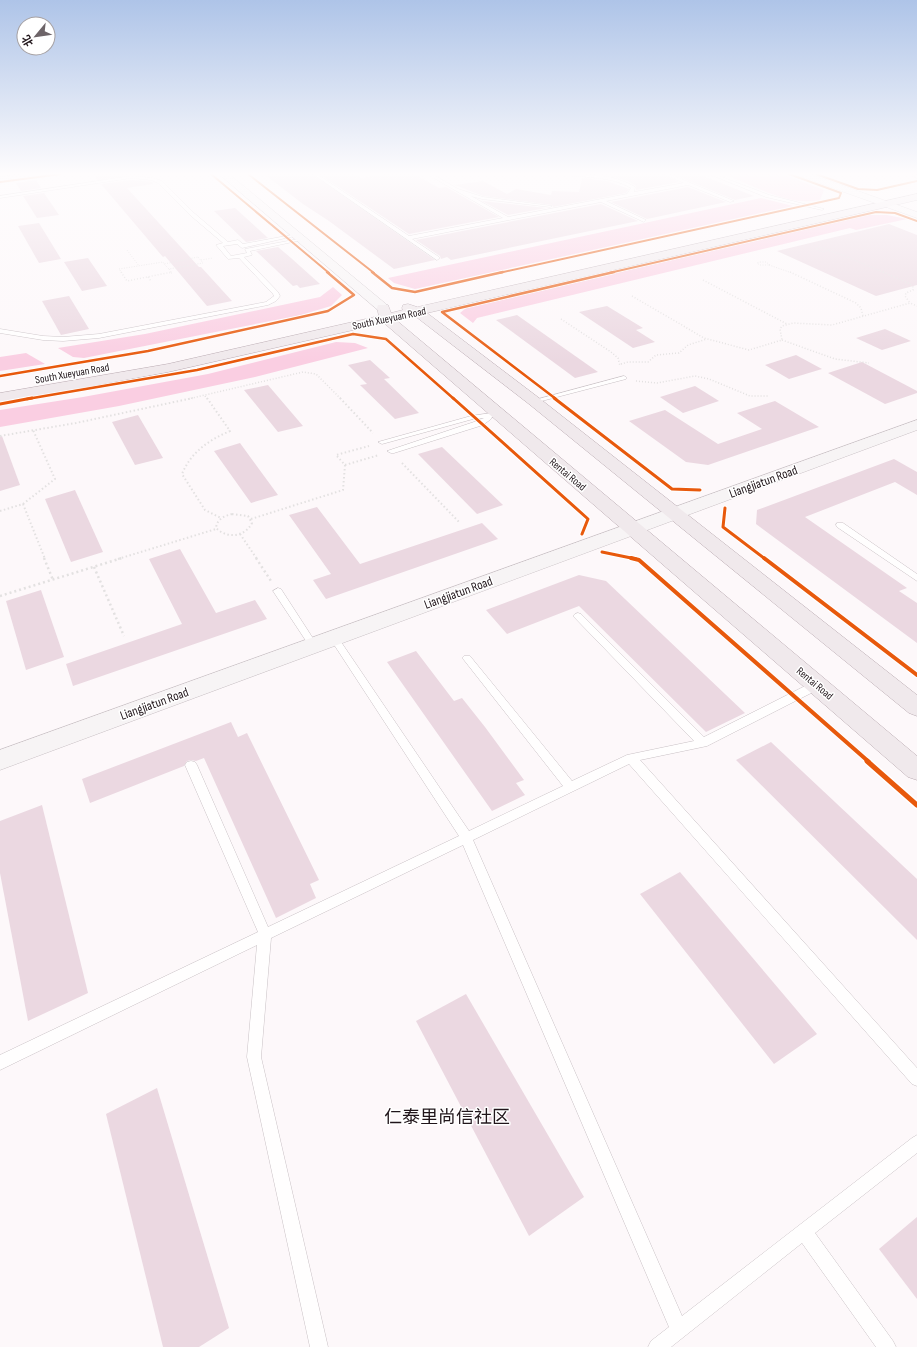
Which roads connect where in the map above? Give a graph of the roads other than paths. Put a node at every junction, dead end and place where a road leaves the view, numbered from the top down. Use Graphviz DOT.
graph roads {
  1 [pos="219,237"];
  2 [pos="299,237"];
  3 [pos="308,237"];
  4 [pos="413,237"];
  5 [pos="699,237"];
  6 [pos="744,237"];
  7 [pos="407,238"];
  8 [pos="227,244"];
  9 [pos="242,246"];
  10 [pos="247,250"];
  11 [pos="240,256"];
  12 [pos="437,258"];
  13 [pos="389,307"];
  14 [pos="418,312"];
  15 [pos="1,329"];
  16 [pos="622,377"];
  17 [pos="0,385"];
  18 [pos="0,398"];
  19 [pos="534,402"];
  20 [pos="498,414"];
  21 [pos="915,427"];
  22 [pos="382,442"];
  23 [pos="391,451"];
  24 [pos="674,514"];
  25 [pos="840,525"];
  26 [pos="632,529"];
  27 [pos="917,578"];
  28 [pos="278,591"];
  29 [pos="578,616"];
  30 [pos="334,638"];
  31 [pos="313,645"];
  32 [pos="467,658"];
  33 [pos="817,685"];
  34 [pos="917,707"];
  35 [pos="703,743"];
  36 [pos="631,758"];
  37 [pos="0,760"];
  38 [pos="191,765"];
  39 [pos="917,770"];
  40 [pos="570,787"];
  41 [pos="466,837"];
  42 [pos="265,934"];
  43 [pos="0,1063"];
  44 [pos="917,1079"];
  45 [pos="917,1143"];
  46 [pos="804,1232"];
  47 [pos="679,1330"];
  48 [pos="318,1347"];
  49 [pos="658,1347"];
  50 [pos="887,1347"];
  1 -- 8 [label="lane"];
  2 -- 9 [label="lane"];
  2 -- 10 [label="lane"];
  2 -- 13 [label="main road, Rentai Road"];
  3 -- 13 [label="main road, Rentai Road"];
  4 -- 7 [label="lane"];
  5 -- 13 [label="main road, South Xueyuan Road"];
  6 -- 14 [label="main road, South Xueyuan Road"];
  7 -- 12 [label="lane"];
  8 -- 9 [label="lane"];
  8 -- 11 [label="lane"];
  9 -- 10 [label="lane"];
  10 -- 11 [label="lane"];
  11 -- 15 [label="lane"];
  13 -- 14 [label="main road, Rentai Road"];
  13 -- 17 [label="main road, South Xueyuan Road"];
  13 -- 18 [label="main road, South Xueyuan Road"];
  13 -- 20 [label="main road, Rentai Road"];
  14 -- 19 [label="main road, Rentai Road"];
  16 -- 19 [label="lane"];
  19 -- 24 [label="main road, Rentai Road"];
  20 -- 22 [label="lane"];
  20 -- 23 [label="lane"];
  20 -- 26 [label="main road, Rentai Road"];
  21 -- 24 [label="main road, Liangjiatun Road"];
  24 -- 26 [label="main road, Liangjiatun Road"];
  24 -- 34 [label="main road, Rentai Road"];
  25 -- 27 [label="lane"];
  26 -- 30 [label="main road, Liangjiatun Road"];
  26 -- 33 [label="main road, Rentai Road"];
  28 -- 31 [label="lane"];
  29 -- 35 [label="lane"];
  30 -- 31 [label="main road, Liangjiatun Road"];
  30 -- 41 [label="lane"];
  31 -- 37 [label="main road, Liangjiatun Road"];
  32 -- 40 [label="lane"];
  33 -- 35 [label="lane"];
  33 -- 39 [label="main road, Rentai Road"];
  35 -- 36 [label="lane"];
  36 -- 40 [label="lane"];
  36 -- 44 [label="lane"];
  38 -- 42 [label="lane"];
  40 -- 41 [label="lane"];
  41 -- 42 [label="lane"];
  41 -- 47 [label="lane"];
  42 -- 43 [label="lane"];
  42 -- 48 [label="lane"];
  45 -- 46 [label="lane"];
  46 -- 47 [label="lane"];
  46 -- 50 [label="lane"];
  47 -- 49 [label="lane"];
}
